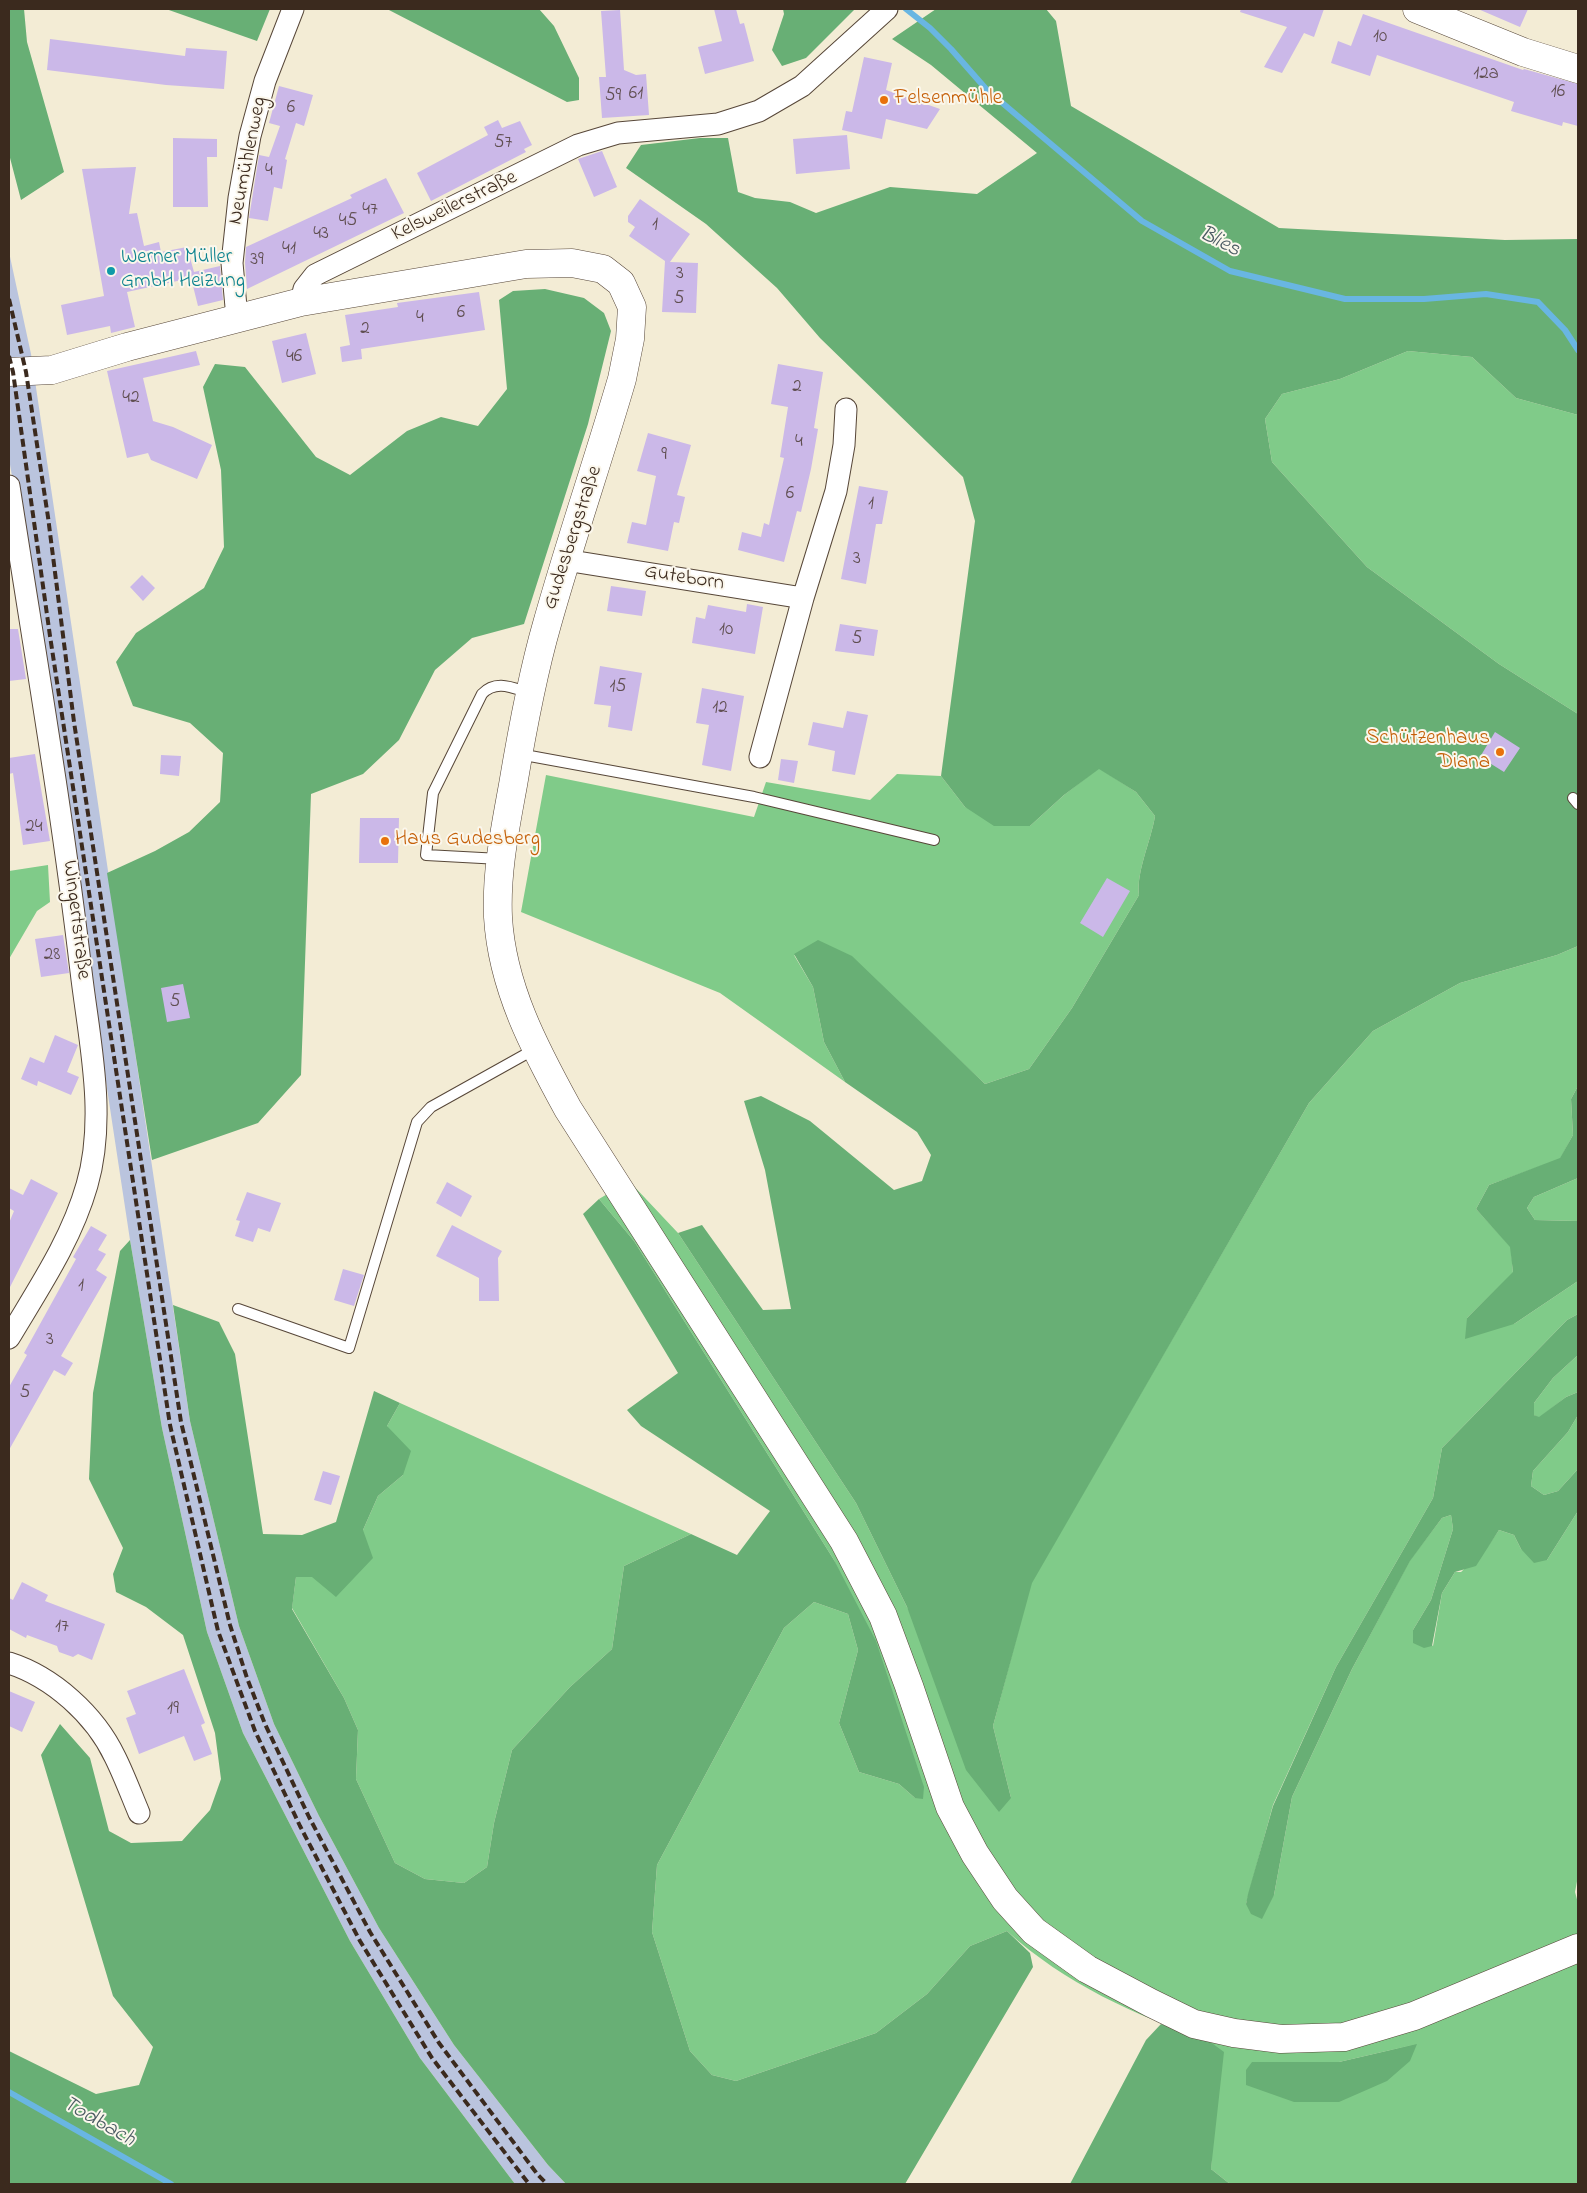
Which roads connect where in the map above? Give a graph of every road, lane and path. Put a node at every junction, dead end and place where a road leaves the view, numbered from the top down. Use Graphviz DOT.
graph roads {
  1 [pos="293,9"];
  2 [pos="1417,9"];
  3 [pos="880,14"];
  4 [pos="1578,69"];
  5 [pos="301,302"];
  6 [pos="237,318"];
  7 [pos="9,372"];
  8 [pos="846,409"];
  9 [pos="9,486"];
  10 [pos="566,560"];
  11 [pos="803,598"];
  12 [pos="531,693"];
  13 [pos="518,754"];
  14 [pos="760,757"];
  15 [pos="934,840"];
  16 [pos="500,860"];
  17 [pos="535,1050"];
  18 [pos="238,1309"];
  19 [pos="9,1338"];
  20 [pos="9,1663"];
  21 [pos="139,1813"];
  22 [pos="1578,1948"];
  1 -- 6 [label="street, Neumühlenweg"];
  2 -- 4 [label="main road"];
  3 -- 5 [label="street, Kelsweilerstraße"];
  5 -- 6 [label="main road"];
  5 -- 10 [label="main road, Gudesbergstraße"];
  6 -- 7 [label="main road"];
  8 -- 11 [label="street"];
  9 -- 19 [label="street, Wingertstraße"];
  10 -- 11 [label="street, Guteborn"];
  10 -- 12 [label="main road, Gudesbergstraße"];
  11 -- 14 [label="street"];
  12 -- 13 [label="main road, Gudesbergstraße"];
  12 -- 16 [label="lane"];
  13 -- 15 [label="lane"];
  13 -- 16 [label="main road, Gudesbergstraße"];
  16 -- 17 [label="main road, Gudesbergstraße"];
  17 -- 18 [label="lane"];
  17 -- 22 [label="main road, Gudesbergstraße"];
  20 -- 21 [label="street"];
}
